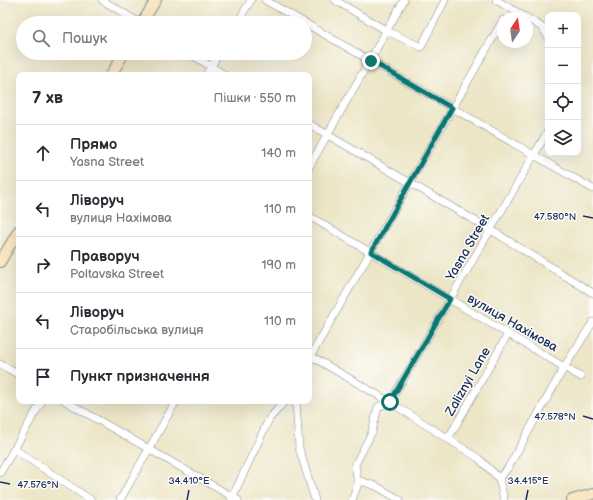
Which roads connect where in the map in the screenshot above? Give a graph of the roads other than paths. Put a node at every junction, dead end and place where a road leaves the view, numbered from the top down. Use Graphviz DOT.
graph roads {
  1 [pos="102,0"];
  2 [pos="156,0"];
  3 [pos="251,0"];
  4 [pos="265,0"];
  5 [pos="335,0"];
  6 [pos="404,0"];
  7 [pos="445,0"];
  8 [pos="496,0"];
  9 [pos="510,8"];
  10 [pos="508,12"];
  11 [pos="517,12"];
  12 [pos="129,16"];
  13 [pos="146,16"];
  14 [pos="241,16"];
  15 [pos="293,16"];
  16 [pos="533,22"];
  17 [pos="312,27"];
  18 [pos="388,31"];
  19 [pos="497,31"];
  20 [pos="545,32"];
  21 [pos="120,60"];
  22 [pos="200,60"];
  23 [pos="214,60"];
  24 [pos="371,61"];
  25 [pos="210,66"];
  26 [pos="113,72"];
  27 [pos="207,72"];
  28 [pos="220,72"];
  29 [pos="452,108"];
  30 [pos="312,126"];
  31 [pos="328,134"];
  32 [pos="545,135"];
  33 [pos="534,155"];
  34 [pos="312,162"];
  35 [pos="410,183"];
  36 [pos="593,189"];
  37 [pos="312,218"];
  38 [pos="491,230"];
  39 [pos="16,235"];
  40 [pos="371,252"];
  41 [pos="0,262"];
  42 [pos="593,293"];
  43 [pos="450,299"];
  44 [pos="593,322"];
  45 [pos="508,334"];
  46 [pos="312,352"];
  47 [pos="312,359"];
  48 [pos="0,364"];
  49 [pos="565,366"];
  50 [pos="16,373"];
  51 [pos="581,376"];
  52 [pos="390,402"];
  53 [pos="40,404"];
  54 [pos="70,404"];
  55 [pos="174,404"];
  56 [pos="282,404"];
  57 [pos="296,404"];
  58 [pos="448,439"];
  59 [pos="14,449"];
  60 [pos="150,450"];
  61 [pos="0,473"];
  62 [pos="499,478"];
  63 [pos="357,480"];
  64 [pos="593,494"];
  65 [pos="234,499"];
  66 [pos="91,500"];
  67 [pos="120,500"];
  68 [pos="315,500"];
  69 [pos="352,500"];
  70 [pos="400,500"];
  71 [pos="504,500"];
  72 [pos="572,500"];
  1 -- 12 [label="street"];
  2 -- 13 [label="main road"];
  3 -- 14 [label="street"];
  4 -- 15 [label="street"];
  5 -- 18 [label="street"];
  6 -- 18 [label="street"];
  7 -- 18 [label="street"];
  8 -- 9 [label="street"];
  9 -- 10 [label="street"];
  9 -- 11 [label="street"];
  16 -- 20 [label="street"];
  17 -- 24 [label="street"];
  18 -- 24 [label="street"];
  19 -- 29 [label="street"];
  21 -- 26 [label="main road"];
  22 -- 25 [label="street"];
  23 -- 25 [label="street"];
  24 -- 29 [label="street"];
  24 -- 31 [label="street"];
  25 -- 27 [label="street"];
  25 -- 28 [label="street"];
  29 -- 33 [label="street"];
  29 -- 35 [label="street"];
  30 -- 31 [label="street"];
  31 -- 34 [label="street"];
  31 -- 35 [label="street"];
  32 -- 33 [label="street, Yasna Street"];
  33 -- 36 [label="street"];
  33 -- 38 [label="street, Yasna Street"];
  35 -- 38 [label="street"];
  35 -- 40 [label="street"];
  37 -- 40 [label="street, вулиця Нахімова"];
  38 -- 42 [label="street"];
  38 -- 43 [label="street, Yasna Street"];
  39 -- 41 [label="main road"];
  40 -- 43 [label="street, вулиця Нахімова"];
  40 -- 46 [label="street"];
  43 -- 45 [label="street, вулиця Нахімова"];
  43 -- 52 [label="street, Yasna Street"];
  44 -- 49 [label="street"];
  45 -- 49 [label="street, вулиця Нахімова"];
  45 -- 58 [label="street, Zaliznyi Lane"];
  47 -- 52 [label="street"];
  48 -- 50 [label="street"];
  49 -- 51 [label="street, вулиця Нахімова"];
  49 -- 62 [label="street"];
  52 -- 58 [label="street"];
  52 -- 63 [label="street, Yasna Street"];
  53 -- 59 [label="street"];
  54 -- 60 [label="street"];
  55 -- 60 [label="street"];
  56 -- 65 [label="street"];
  57 -- 68 [label="street"];
  58 -- 62 [label="street"];
  59 -- 61 [label="street"];
  59 -- 66 [label="street"];
  60 -- 65 [label="street"];
  60 -- 67 [label="street"];
  62 -- 71 [label="street"];
  63 -- 69 [label="street, Yasna Street"];
  63 -- 70 [label="street"];
  64 -- 72 [label="main road"];
}
